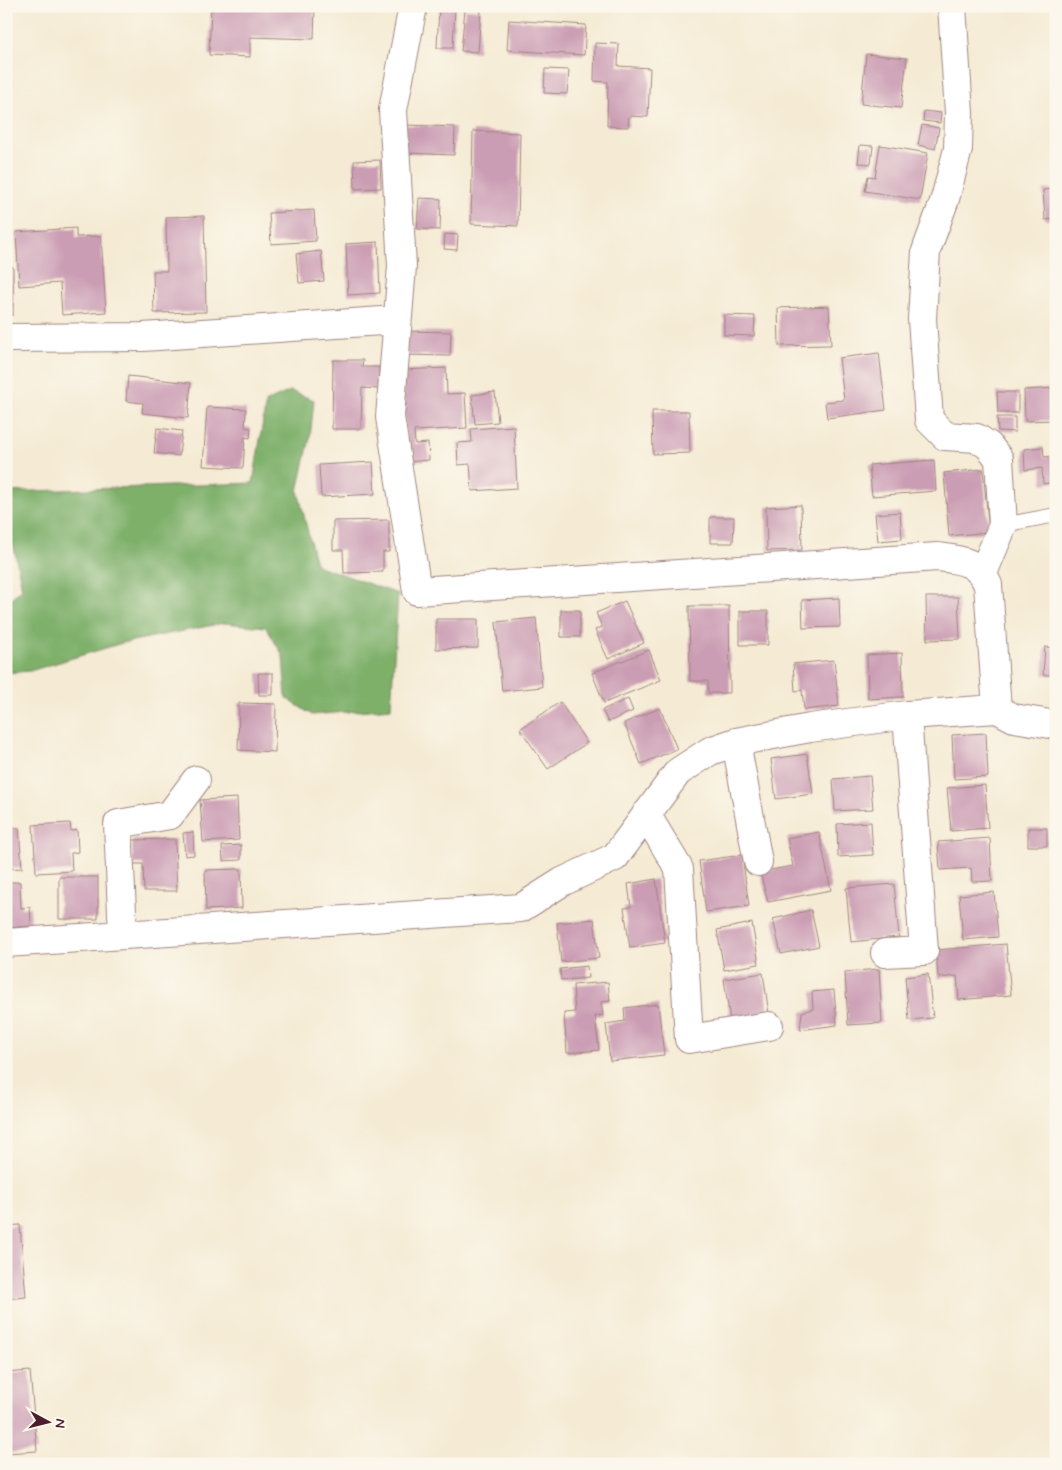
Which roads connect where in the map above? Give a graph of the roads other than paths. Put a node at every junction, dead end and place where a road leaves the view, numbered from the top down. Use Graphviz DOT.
graph roads {
  1 [pos="413,6"];
  2 [pos="952,6"];
  3 [pos="397,320"];
  4 [pos="6,338"];
  5 [pos="1056,515"];
  6 [pos="1003,525"];
  7 [pos="983,574"];
  8 [pos="996,709"];
  9 [pos="907,715"];
  10 [pos="1056,725"];
  11 [pos="736,742"];
  12 [pos="196,780"];
  13 [pos="646,814"];
  14 [pos="758,862"];
  15 [pos="123,935"];
  16 [pos="6,943"];
  17 [pos="885,953"];
  18 [pos="769,1026"];
  1 -- 3 [label="street"];
  2 -- 6 [label="street"];
  3 -- 4 [label="street"];
  3 -- 7 [label="street"];
  5 -- 6 [label="lane"];
  6 -- 7 [label="street"];
  7 -- 8 [label="street"];
  8 -- 9 [label="street"];
  8 -- 10 [label="street"];
  9 -- 11 [label="street"];
  9 -- 17 [label="street"];
  11 -- 13 [label="street"];
  11 -- 14 [label="street"];
  12 -- 15 [label="street"];
  13 -- 15 [label="street"];
  13 -- 18 [label="street"];
  15 -- 16 [label="street"];
}
